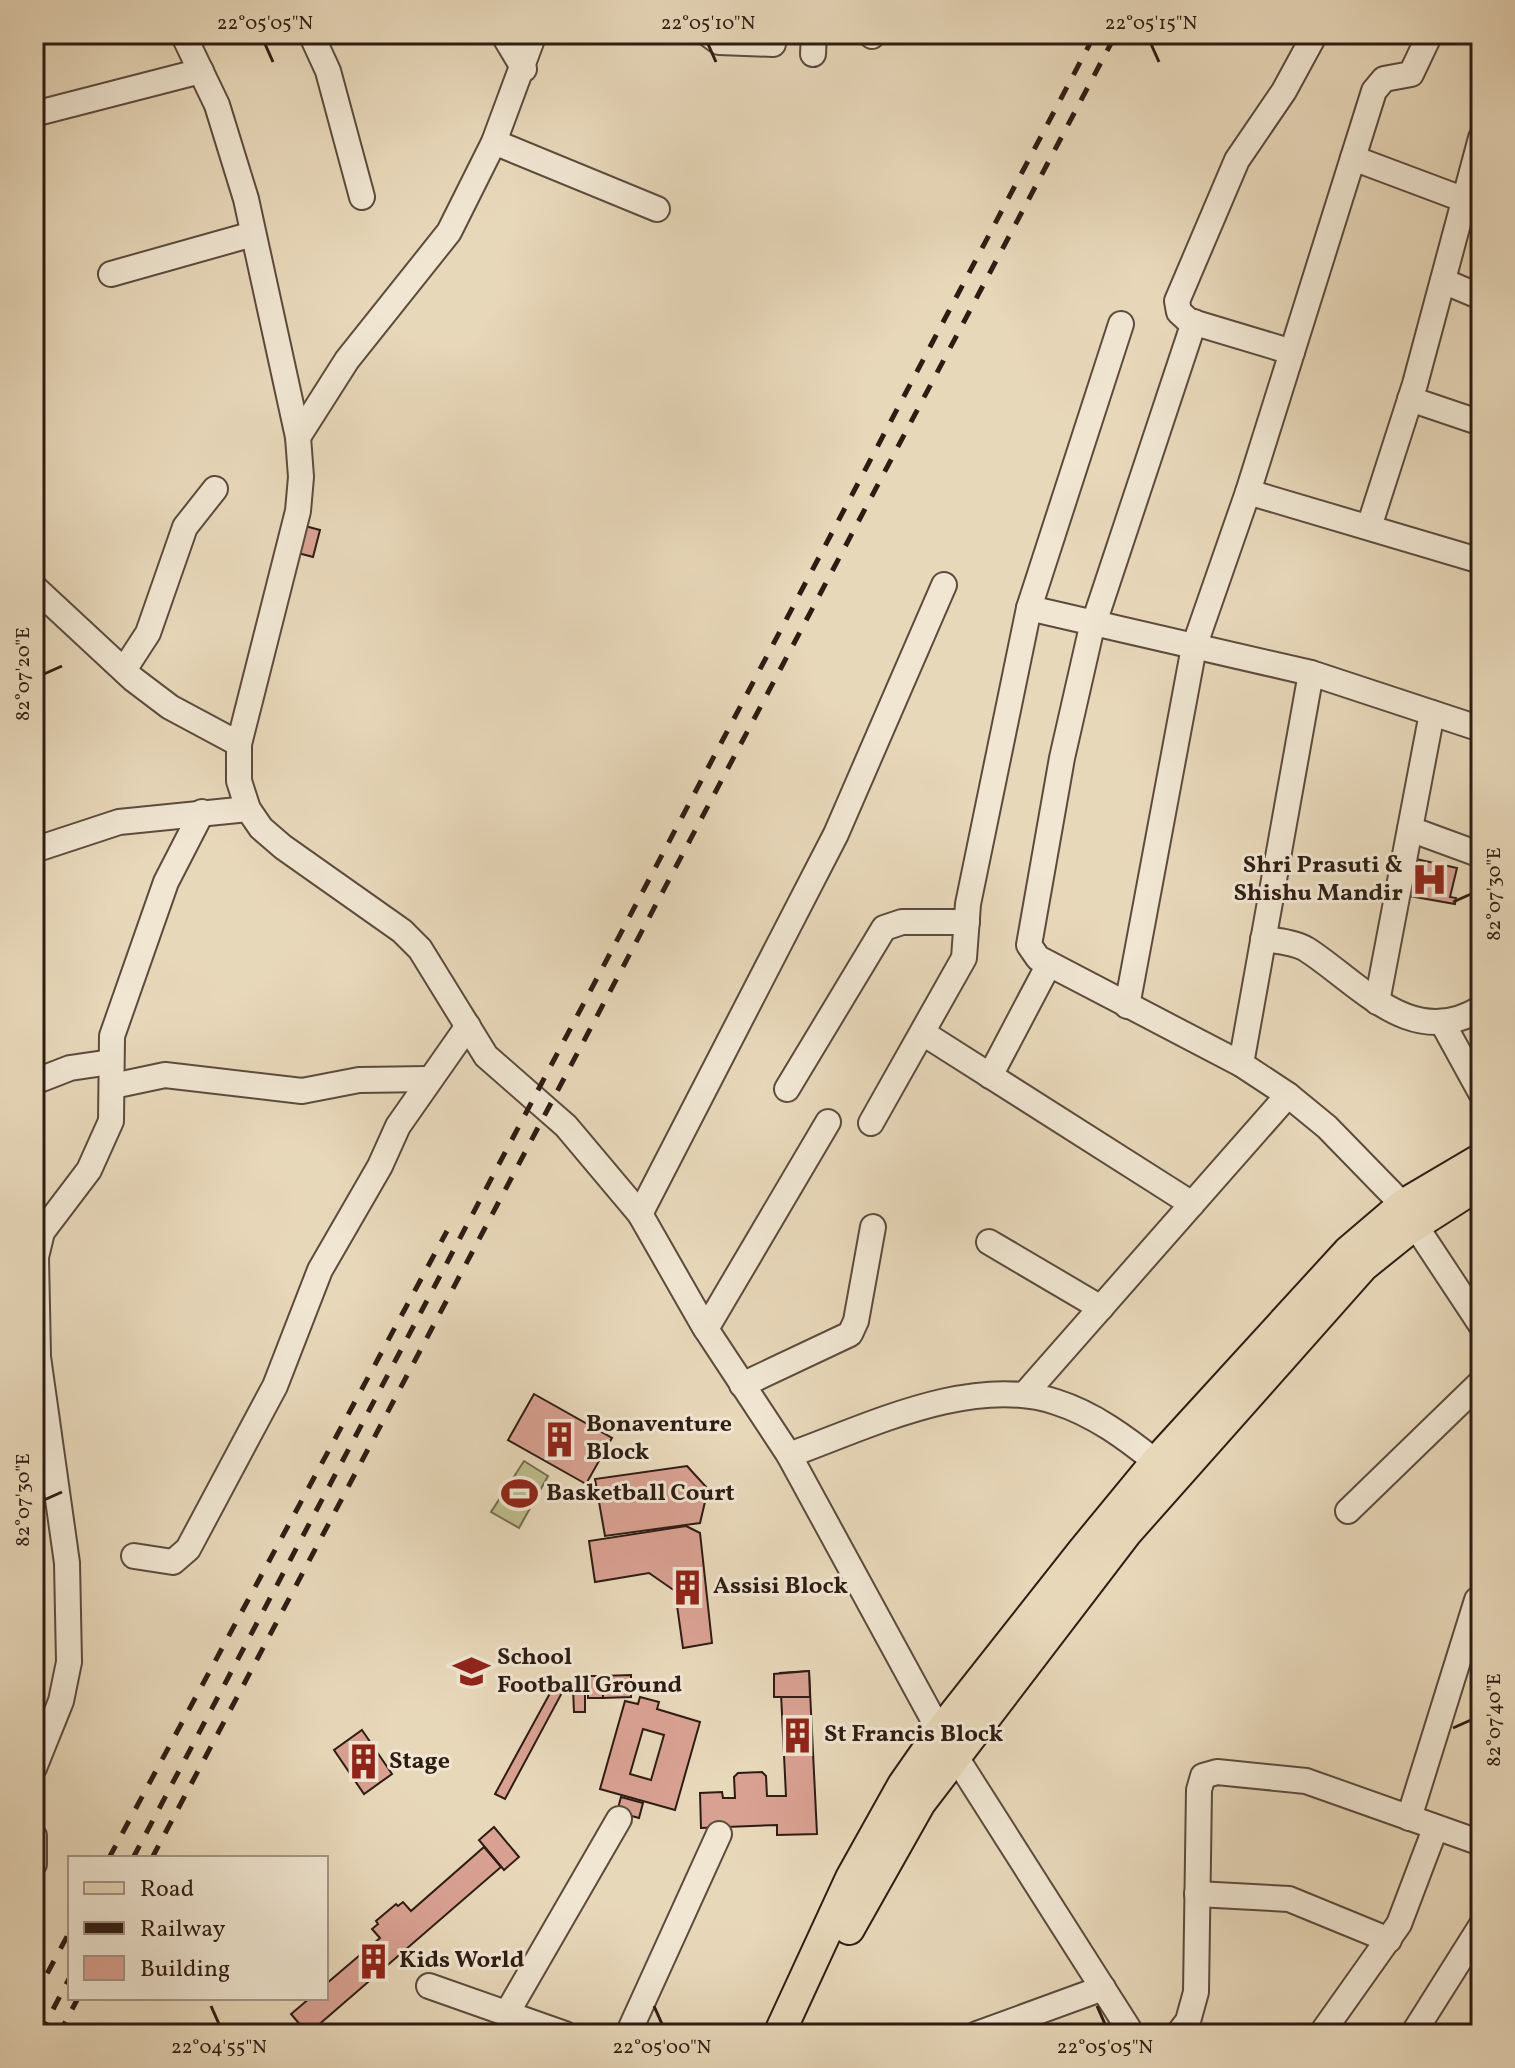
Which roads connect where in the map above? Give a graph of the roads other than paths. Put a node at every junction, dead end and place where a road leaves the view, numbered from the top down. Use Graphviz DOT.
graph roads {
  1 [pos="183,34"];
  2 [pos="311,34"];
  3 [pos="503,34"];
  4 [pos="534,34"];
  5 [pos="708,34"];
  6 [pos="1315,34"];
  7 [pos="1430,34"];
  8 [pos="773,44"];
  9 [pos="524,69"];
  10 [pos="201,71"];
  11 [pos="34,114"];
  12 [pos="1481,138"];
  13 [pos="494,142"];
  14 [pos="1353,158"];
  15 [pos="1477,174"];
  16 [pos="362,197"];
  17 [pos="1465,200"];
  18 [pos="657,209"];
  19 [pos="253,234"];
  20 [pos="111,274"];
  21 [pos="1443,281"];
  22 [pos="1481,297"];
  23 [pos="1194,322"];
  24 [pos="1121,324"];
  25 [pos="1292,352"];
  26 [pos="1410,399"];
  27 [pos="1481,423"];
  28 [pos="298,437"];
  29 [pos="215,489"];
  30 [pos="1248,492"];
  31 [pos="1369,527"];
  32 [pos="1481,561"];
  33 [pos="944,585"];
  34 [pos="34,587"];
  35 [pos="1029,608"];
  36 [pos="1093,625"];
  37 [pos="1194,647"];
  38 [pos="124,670"];
  39 [pos="1311,673"];
  40 [pos="1432,713"];
  41 [pos="1481,729"];
  42 [pos="239,744"];
  43 [pos="248,809"];
  44 [pos="202,812"];
  45 [pos="1410,829"];
  46 [pos="34,850"];
  47 [pos="1481,855"];
  48 [pos="967,922"];
  49 [pos="1263,939"];
  50 [pos="1049,964"];
  51 [pos="1377,1002"];
  52 [pos="1127,1006"];
  53 [pos="1481,1008"];
  54 [pos="1442,1022"];
  55 [pos="468,1026"];
  56 [pos="923,1033"];
  57 [pos="1241,1064"];
  58 [pos="112,1074"];
  59 [pos="990,1076"];
  60 [pos="428,1079"];
  61 [pos="34,1082"];
  62 [pos="787,1089"];
  63 [pos="1481,1093"];
  64 [pos="1288,1095"];
  65 [pos="828,1122"];
  66 [pos="871,1123"];
  67 [pos="1481,1159"];
  68 [pos="1481,1183"];
  69 [pos="1192,1204"];
  70 [pos="640,1214"];
  71 [pos="1409,1215"];
  72 [pos="873,1227"];
  73 [pos="38,1232"];
  74 [pos="989,1242"];
  75 [pos="1101,1308"];
  76 [pos="1481,1325"];
  77 [pos="706,1329"];
  78 [pos="1481,1382"];
  79 [pos="742,1385"];
  80 [pos="1024,1395"];
  81 [pos="789,1455"];
  82 [pos="1156,1462"];
  83 [pos="1348,1511"];
  84 [pos="134,1556"];
  85 [pos="1477,1600"];
  86 [pos="947,1744"];
  87 [pos="34,1768"];
  88 [pos="1409,1818"];
  89 [pos="619,1819"];
  90 [pos="1435,1829"];
  91 [pos="719,1834"];
  92 [pos="34,1836"];
  93 [pos="1481,1843"];
  94 [pos="34,1864"];
  95 [pos="1197,1894"];
  96 [pos="1481,1926"];
  97 [pos="1389,1940"];
  98 [pos="429,1986"];
  99 [pos="1103,1988"];
  100 [pos="507,2013"];
  101 [pos="565,2034"];
  102 [pos="628,2034"];
  103 [pos="779,2034"];
  104 [pos="801,2034"];
  105 [pos="977,2034"];
  106 [pos="1132,2034"];
  107 [pos="1178,2034"];
  108 [pos="1321,2034"];
  109 [pos="1413,2034"];
  1 -- 10 [label="street"];
  2 -- 16 [label="street"];
  3 -- 9 [label="street"];
  4 -- 9 [label="street"];
  5 -- 8 [label="street"];
  6 -- 23 [label="street"];
  7 -- 14 [label="street"];
  9 -- 13 [label="street"];
  10 -- 11 [label="street"];
  10 -- 19 [label="street"];
  12 -- 15 [label="street"];
  13 -- 18 [label="street"];
  13 -- 28 [label="street"];
  14 -- 17 [label="street"];
  14 -- 25 [label="street"];
  15 -- 17 [label="street"];
  17 -- 21 [label="street"];
  19 -- 20 [label="street"];
  19 -- 28 [label="street"];
  21 -- 22 [label="street"];
  21 -- 26 [label="street"];
  23 -- 25 [label="street"];
  23 -- 36 [label="street"];
  24 -- 35 [label="street"];
  25 -- 30 [label="street"];
  26 -- 27 [label="street"];
  26 -- 31 [label="street"];
  28 -- 42 [label="street"];
  29 -- 38 [label="street"];
  30 -- 31 [label="street"];
  30 -- 37 [label="street"];
  31 -- 32 [label="street"];
  33 -- 70 [label="street"];
  34 -- 38 [label="street"];
  35 -- 36 [label="street"];
  35 -- 48 [label="street"];
  36 -- 37 [label="street"];
  36 -- 50 [label="street"];
  37 -- 39 [label="street"];
  37 -- 52 [label="street"];
  38 -- 42 [label="street"];
  39 -- 40 [label="street"];
  39 -- 49 [label="street"];
  40 -- 41 [label="street"];
  40 -- 45 [label="street"];
  42 -- 43 [label="street"];
  43 -- 44 [label="street"];
  43 -- 55 [label="street"];
  44 -- 46 [label="street"];
  44 -- 58 [label="street"];
  45 -- 47 [label="street"];
  45 -- 51 [label="street"];
  48 -- 56 [label="street"];
  48 -- 62 [label="street"];
  49 -- 51 [label="street"];
  49 -- 57 [label="street"];
  50 -- 52 [label="street"];
  50 -- 59 [label="street"];
  51 -- 54 [label="street"];
  52 -- 57 [label="street"];
  53 -- 54 [label="street"];
  54 -- 63 [label="street"];
  55 -- 60 [label="street"];
  55 -- 70 [label="street"];
  56 -- 59 [label="street"];
  56 -- 66 [label="street"];
  57 -- 64 [label="street"];
  58 -- 60 [label="street"];
  58 -- 61 [label="street"];
  58 -- 73 [label="street"];
  59 -- 69 [label="street"];
  60 -- 84 [label="street"];
  64 -- 69 [label="street"];
  64 -- 71 [label="street"];
  65 -- 77 [label="street"];
  67 -- 71 [label="main road"];
  68 -- 71 [label="main road"];
  69 -- 75 [label="street"];
  70 -- 77 [label="street"];
  71 -- 76 [label="street"];
  71 -- 82 [label="main road"];
  71 -- 86 [label="main road"];
  72 -- 79 [label="street"];
  73 -- 87 [label="street"];
  74 -- 75 [label="street"];
  75 -- 80 [label="street"];
  77 -- 79 [label="street"];
  78 -- 83 [label="street"];
  79 -- 81 [label="street"];
  80 -- 81 [label="street"];
  80 -- 82 [label="street"];
  81 -- 86 [label="street"];
  82 -- 86 [label="main road"];
  85 -- 88 [label="street"];
  86 -- 99 [label="street"];
  86 -- 103 [label="main road"];
  86 -- 104 [label="main road"];
  88 -- 90 [label="street"];
  88 -- 95 [label="street"];
  89 -- 100 [label="street"];
  90 -- 93 [label="street"];
  90 -- 97 [label="street"];
  91 -- 102 [label="street"];
  92 -- 94 [label="street"];
  95 -- 97 [label="street"];
  95 -- 107 [label="street"];
  96 -- 109 [label="street"];
  97 -- 108 [label="street"];
  98 -- 100 [label="street"];
  99 -- 105 [label="street"];
  99 -- 106 [label="street"];
  100 -- 101 [label="street"];
}
